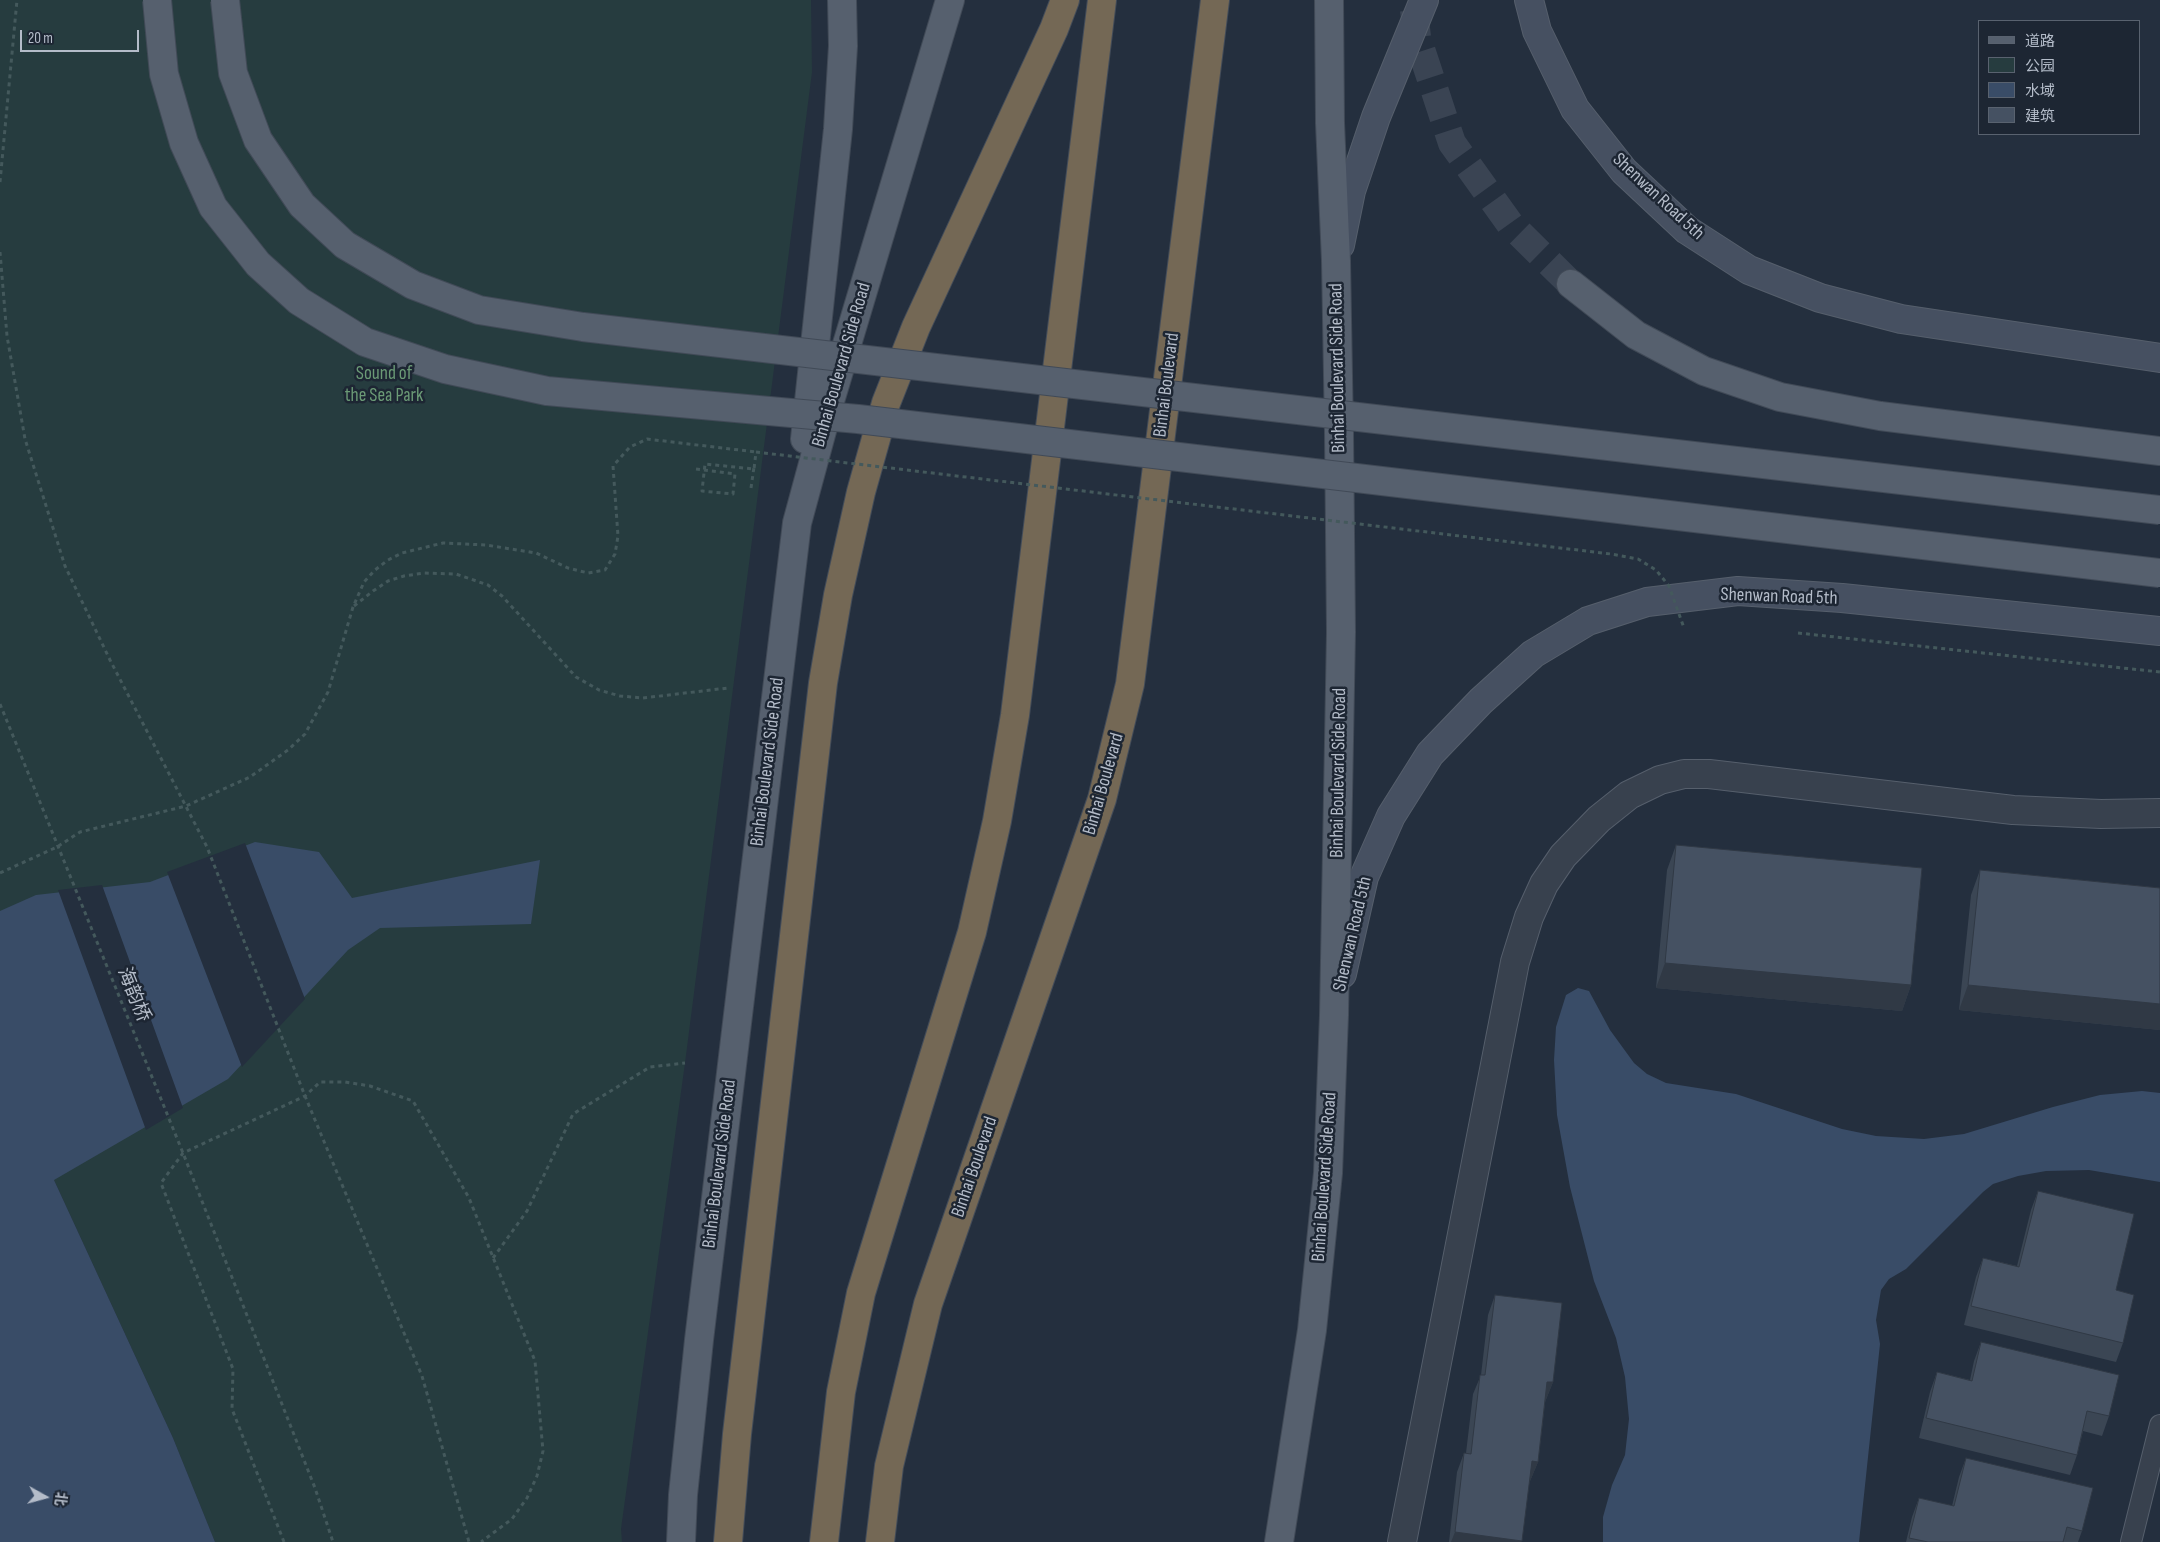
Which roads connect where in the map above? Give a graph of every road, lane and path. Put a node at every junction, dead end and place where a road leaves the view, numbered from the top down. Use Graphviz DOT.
graph roads {
  1 [pos="17,0"];
  2 [pos="157,0"];
  3 [pos="225,0"];
  4 [pos="842,0"];
  5 [pos="950,0"];
  6 [pos="1064,0"];
  7 [pos="1102,0"];
  8 [pos="1215,0"];
  9 [pos="1329,0"];
  10 [pos="1424,0"];
  11 [pos="1528,0"];
  12 [pos="0,182"];
  13 [pos="0,252"];
  14 [pos="1336,261"];
  15 [pos="1571,284"];
  16 [pos="2160,358"];
  17 [pos="2160,451"];
  18 [pos="756,452"];
  19 [pos="696,470"];
  20 [pos="751,488"];
  21 [pos="2160,510"];
  22 [pos="797,523"];
  23 [pos="2160,573"];
  24 [pos="353,607"];
  25 [pos="1684,628"];
  26 [pos="2160,631"];
  27 [pos="1826,636"];
  28 [pos="2160,672"];
  29 [pos="728,688"];
  30 [pos="0,704"];
  31 [pos="186,806"];
  32 [pos="2160,813"];
  33 [pos="57,847"];
  34 [pos="0,873"];
  35 [pos="1334,1015"];
  36 [pos="685,1063"];
  37 [pos="305,1096"];
  38 [pos="183,1153"];
  39 [pos="493,1258"];
  40 [pos="2160,1425"];
  41 [pos="284,1542"];
  42 [pos="333,1542"];
  43 [pos="469,1542"];
  44 [pos="481,1542"];
  45 [pos="681,1542"];
  46 [pos="728,1542"];
  47 [pos="824,1542"];
  48 [pos="880,1542"];
  49 [pos="1279,1542"];
  50 [pos="1402,1542"];
  51 [pos="2131,1542"];
  1 -- 12 [label="path"];
  2 -- 23 [label="main road, bridge"];
  3 -- 21 [label="main road, bridge"];
  4 -- 22 [label="main road"];
  5 -- 22 [label="main road, Binhai Boulevard Side Road"];
  6 -- 46 [label="highway"];
  7 -- 47 [label="highway"];
  8 -- 48 [label="highway, Binhai Boulevard"];
  9 -- 14 [label="main road, Binhai Boulevard Side Road"];
  10 -- 14 [label="street"];
  11 -- 16 [label="street, Shenwan Road 5th"];
  13 -- 31 [label="path"];
  14 -- 35 [label="main road, Binhai Boulevard Side Road"];
  15 -- 17 [label="main road"];
  18 -- 19 [label="path"];
  18 -- 20 [label="path"];
  18 -- 24 [label="path"];
  18 -- 25 [label="path, bridge"];
  22 -- 45 [label="main road, Binhai Boulevard Side Road"];
  24 -- 29 [label="path"];
  24 -- 31 [label="path"];
  26 -- 35 [label="street, Shenwan Road 5th"];
  27 -- 28 [label="path"];
  30 -- 33 [label="path, 海韵桥"];
  31 -- 33 [label="path"];
  31 -- 37 [label="path"];
  32 -- 50 [label="street"];
  33 -- 34 [label="path"];
  33 -- 38 [label="path, 海韵桥"];
  35 -- 49 [label="main road, Binhai Boulevard Side Road"];
  36 -- 39 [label="path"];
  37 -- 38 [label="path"];
  37 -- 39 [label="path"];
  37 -- 43 [label="path"];
  38 -- 41 [label="path"];
  38 -- 42 [label="path, 海韵桥"];
  39 -- 44 [label="path"];
  40 -- 51 [label="lane"];
}
